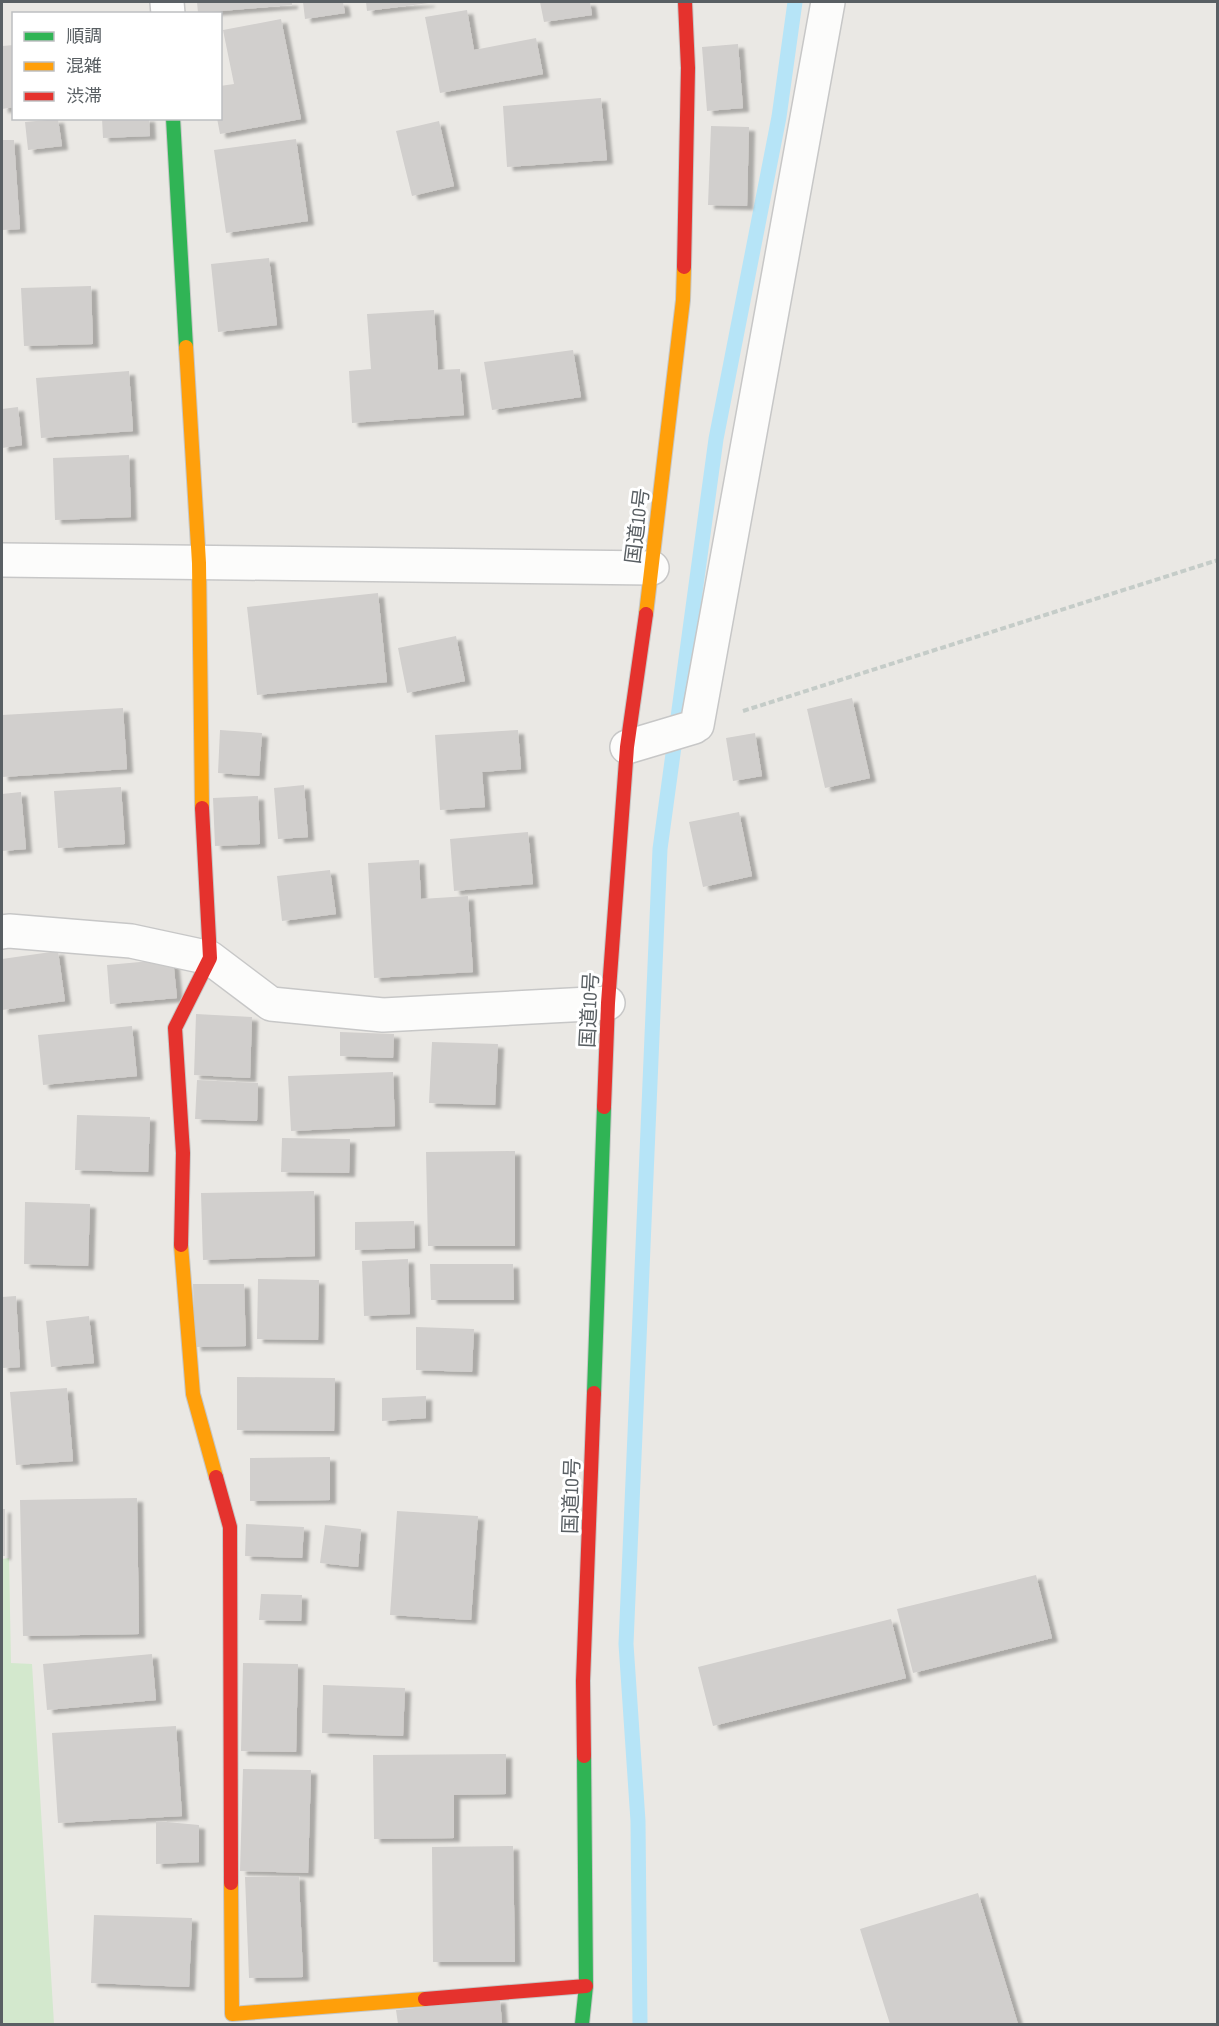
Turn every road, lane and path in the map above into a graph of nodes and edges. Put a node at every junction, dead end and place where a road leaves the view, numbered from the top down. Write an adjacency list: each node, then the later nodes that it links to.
1 (686, 2): 7 (main road, 国道10号)
2 (828, 2): 8 (street)
3 (173, 120): 6 (main road)
4 (2, 560): 6 (street)
5 (1218, 560): 8 (path)
6 (199, 563): 7 (street); 11 (main road)
7 (652, 568): 9 (main road, 国道10号)
8 (695, 726): 9 (street)
9 (634, 745): 12 (main road, 国道10号)
10 (2, 932): 11 (street)
11 (210, 958): 12 (street); 14 (main road)
12 (608, 1003): 13 (main road, 国道10号)
13 (586, 1986): 14 (main road); 15 (main road, 国道10号)
14 (229, 2019)
15 (582, 2025)

